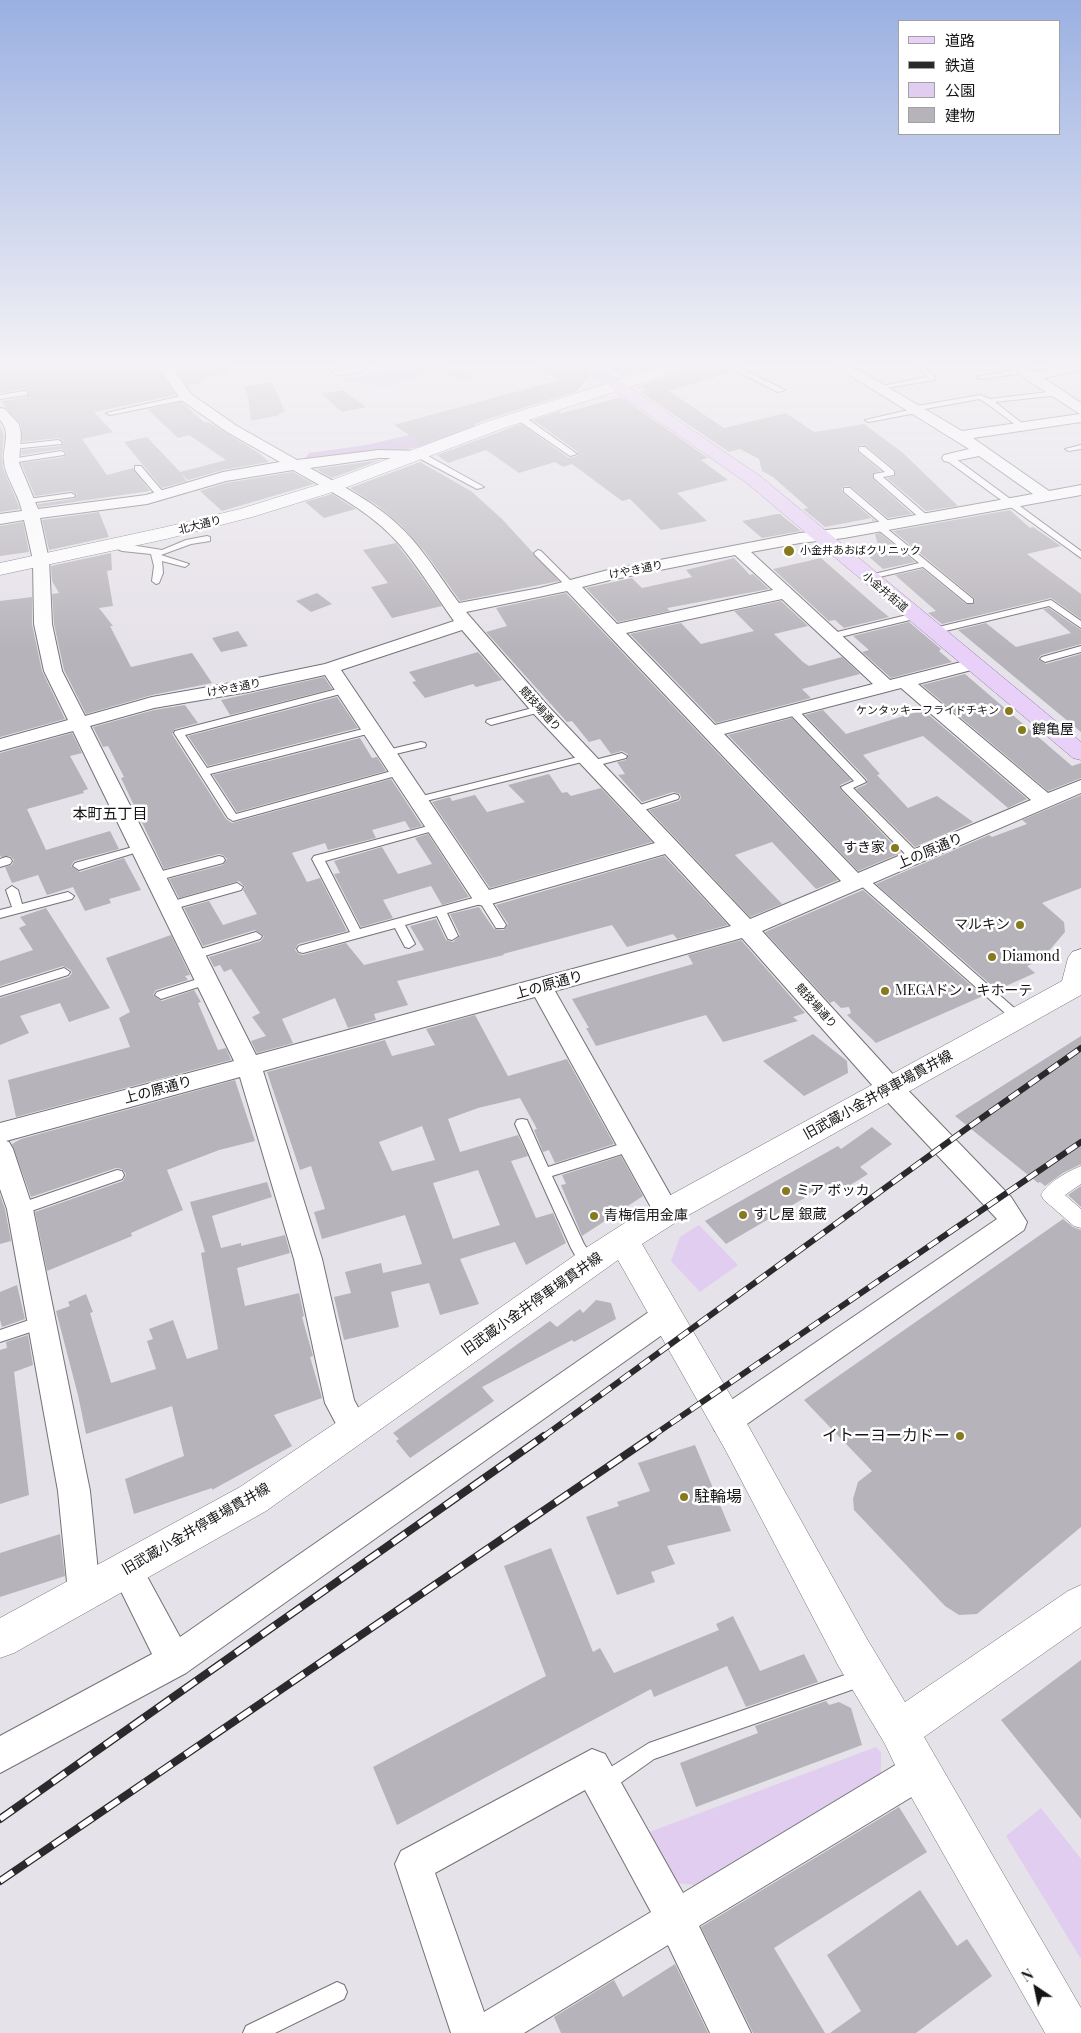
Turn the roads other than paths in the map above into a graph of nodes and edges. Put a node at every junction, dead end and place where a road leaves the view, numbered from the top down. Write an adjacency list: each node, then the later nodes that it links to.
1 (10, 461): 19 (street)
2 (301, 461): 9 (street)
3 (400, 461): 11 (street, 北大通り)
4 (431, 461): 12 (lane)
5 (726, 461): 23 (main road, 小金井街道)
6 (876, 461): 20 (lane)
7 (954, 461): 18 (lane)
8 (997, 461): 17 (street)
9 (290, 462): 11 (street, 競技場通り); 15 (street)
10 (138, 468): 15 (lane)
11 (333, 486): 25 (street, 北大通り); 39 (street, 競技場通り)
12 (480, 487)
13 (847, 490): 22 (lane)
14 (1081, 490): 17 (street, けやき通り)
15 (159, 492): 19 (street)
16 (71, 495): 19 (lane)
17 (1046, 496): 18 (street, けやき通り)
18 (1009, 503): 20 (street, けやき通り); 29 (lane)
19 (29, 510): 21 (street); 30 (street)
20 (925, 518): 22 (street, けやき通り)
21 (0, 519)
22 (884, 526): 23 (street, けやき通り); 32 (lane)
23 (818, 535): 26 (street, けやき通り); 34 (main road, 小金井街道)
24 (207, 539): 28 (lane)
25 (112, 544): 28 (lane); 30 (street, 北大通り)
26 (739, 550): 36 (street, けやき通り); 37 (street)
27 (538, 552): 36 (lane)
28 (156, 554): 31 (lane); 35 (lane)
29 (1081, 555)
30 (41, 560): 33 (street, 北大通り); 54 (street)
31 (185, 564)
32 (925, 564): 34 (lane); 38 (lane)
33 (0, 568)
34 (869, 578): 40 (main road, 小金井街道)
35 (156, 581)
36 (570, 585): 39 (street, けやき通り); 42 (street)
37 (785, 593): 42 (street); 44 (street)
38 (970, 601)
39 (460, 616): 48 (street, けやき通り); 51 (street, 競技場通り)
40 (915, 616): 43 (main road, 小金井街道); 44 (lane)
41 (1081, 625): 43 (lane)
42 (615, 630): 56 (street)
43 (933, 631): 47 (main road, 小金井街道)
44 (832, 636): 49 (street)
45 (1081, 649): 46 (lane)
46 (1045, 659)
47 (973, 664): 49 (street); 59 (main road, 小金井街道)
48 (330, 668): 50 (street); 54 (street, けやき通り)
49 (895, 684): 52 (street); 68 (street)
50 (344, 690): 55 (street); 63 (lane)
51 (540, 709): 53 (lane); 62 (street, 競技場通り)
52 (792, 710): 56 (street); 73 (lane)
53 (491, 722)
54 (78, 724): 57 (street, けやき通り); 72 (street)
55 (372, 730): 60 (street); 63 (lane)
56 (709, 732): 77 (street)
57 (0, 745)
58 (421, 745): 60 (lane)
59 (1081, 753)
60 (387, 754): 64 (street)
61 (622, 756): 62 (lane)
62 (588, 761): 67 (lane); 69 (street, 競技場通り)
63 (204, 772): 64 (lane)
64 (399, 772): 67 (street)
65 (1081, 786): 68 (street, 上の原通り)
66 (674, 797): 69 (lane)
67 (418, 800): 70 (street)
68 (1045, 801): 73 (street, 上の原通り)
69 (634, 810): 71 (street, 競技場通り)
70 (436, 827): 81 (street); 89 (lane)
71 (669, 846): 81 (street); 88 (street, 競技場通り)
72 (140, 848): 75 (lane); 76 (street)
73 (915, 857): 77 (street, 上の原通り)
74 (219, 860): 76 (lane)
75 (79, 866)
76 (155, 877): 82 (street)
77 (858, 882): 88 (street, 上の原通り); 102 (lane)
78 (237, 887): 82 (lane)
79 (12, 890): 83 (lane)
80 (68, 896): 83 (lane)
81 (484, 898): 84 (lane); 87 (lane)
82 (170, 906): 94 (street)
83 (18, 909): 85 (lane)
84 (440, 911): 86 (lane); 91 (lane)
85 (0, 914)
86 (398, 923): 89 (lane); 92 (lane)
87 (500, 925)
88 (747, 929): 99 (street, 上の原通り); 104 (street, 競技場通り)
89 (357, 934): 93 (lane)
90 (256, 936): 94 (lane)
91 (452, 936)
92 (409, 944)
93 (303, 949)
94 (195, 955): 97 (street)
95 (1081, 958): 98 (street)
96 (64, 972): 100 (lane)
97 (207, 980): 101 (lane); 103 (street)
98 (1078, 984): 102 (street, 旧武蔵小金井停車場貫井線)
99 (542, 987): 103 (street, 上の原通り); 107 (street)
100 (0, 992)
101 (161, 994)
102 (1017, 1017): 104 (street, 旧武蔵小金井停車場貫井線)
103 (249, 1066): 106 (street, 上の原通り); 121 (street)
104 (890, 1088): 113 (street, 旧武蔵小金井停車場貫井線); 120 (street, 競技場通り)
105 (522, 1124): 109 (lane)
106 (0, 1133)
107 (630, 1146): 109 (lane); 113 (street)
108 (0, 1149): 112 (street)
109 (545, 1173): 116 (lane)
110 (1081, 1174): 114 (street)
111 (117, 1175): 112 (lane)
112 (20, 1209): 118 (street)
113 (667, 1212): 115 (street, 旧武蔵小金井停車場貫井線)
114 (1081, 1220)
115 (623, 1240): 116 (street, 旧武蔵小金井停車場貫井線); 117 (street)
116 (589, 1262): 121 (street, 旧武蔵小金井停車場貫井線)
117 (666, 1316): 120 (street); 126 (street)
118 (41, 1322): 119 (lane); 123 (street)
119 (0, 1336)
120 (726, 1421): 127 (street)
121 (355, 1429): 122 (street, 旧武蔵小金井停車場貫井線)
122 (126, 1569): 123 (street, 旧武蔵小金井停車場貫井線); 126 (street)
123 (84, 1592): 125 (street, 旧武蔵小金井停車場貫井線)
124 (1081, 1604): 128 (street)
125 (0, 1639)
126 (174, 1661): 129 (street)
127 (867, 1676): 128 (street); 131 (lane)
128 (899, 1730): 130 (street)
129 (0, 1755)
130 (920, 1771): 132 (street); 138 (street)
131 (602, 1784): 132 (street); 135 (street)
132 (676, 1920): 136 (street); 137 (street)
133 (337, 1992): 134 (lane)
134 (253, 2033)
135 (471, 2033)
136 (488, 2033)
137 (731, 2033)
138 (1070, 2033)

